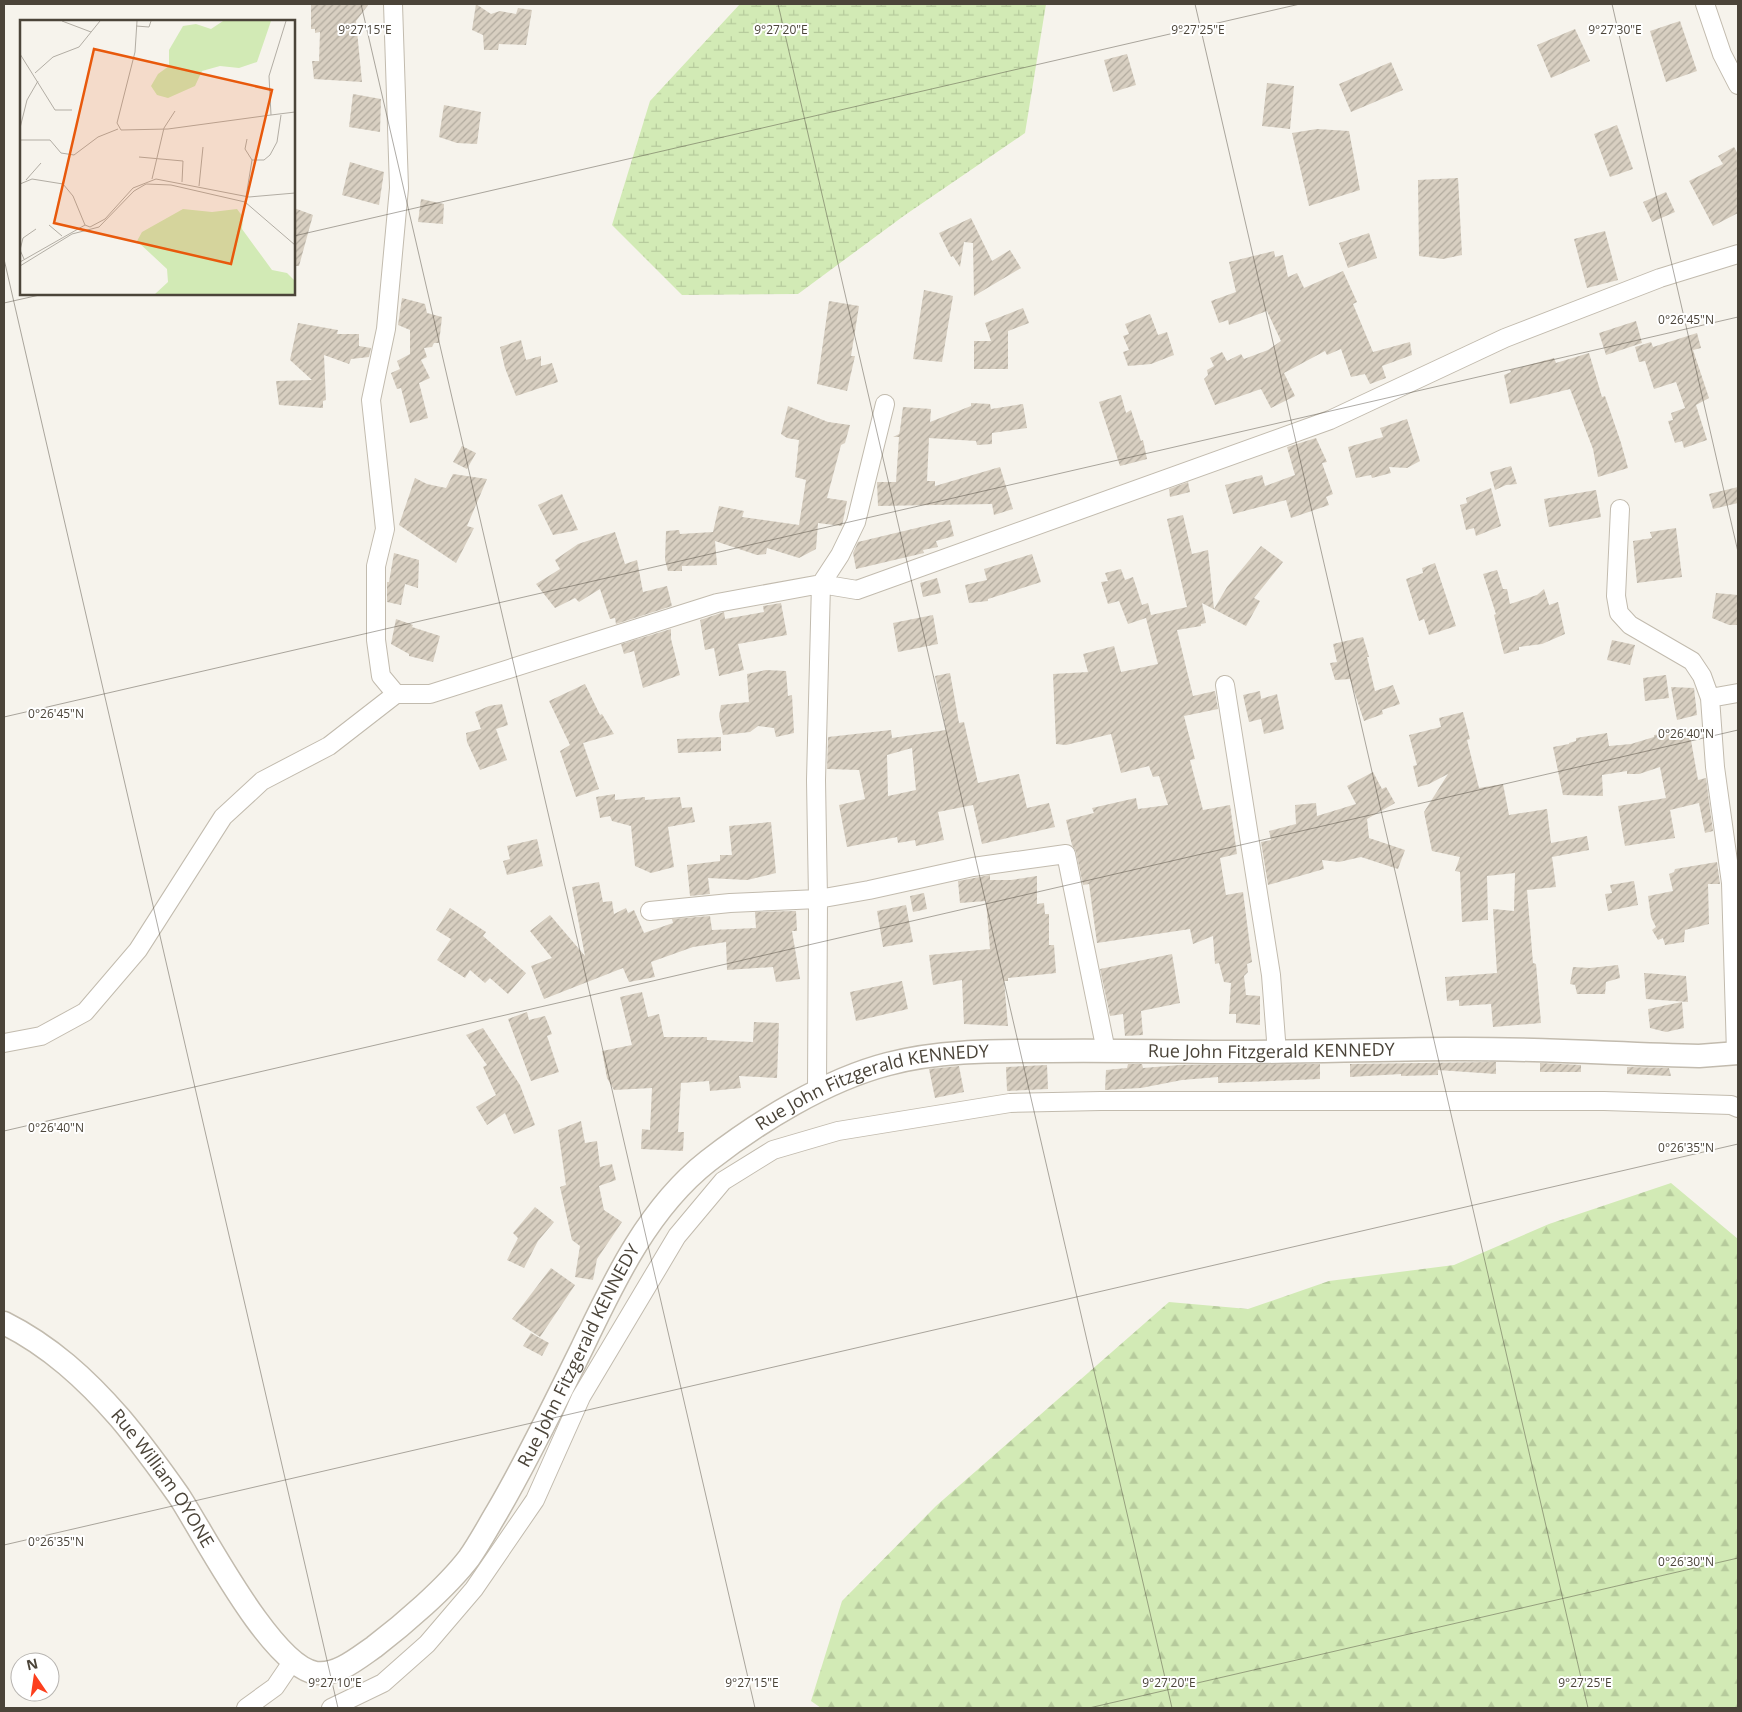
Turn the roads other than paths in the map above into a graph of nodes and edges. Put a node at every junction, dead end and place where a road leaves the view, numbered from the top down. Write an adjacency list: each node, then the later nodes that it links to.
1 (393, 4): 10 (street)
2 (1705, 4): 3 (street)
3 (1738, 85)
4 (1738, 254): 7 (street)
5 (885, 404): 7 (street)
6 (1620, 509): 11 (street)
7 (821, 584): 10 (street); 12 (street)
8 (1225, 684): 16 (street)
9 (1738, 693): 11 (street)
10 (396, 694): 14 (street)
11 (1710, 698): 17 (street)
12 (818, 899): 13 (street); 15 (street); 18 (street)
13 (650, 912)
14 (4, 1043)
15 (1106, 1051): 16 (street, Rue John Fitzgerald KENNEDY); 18 (street, Rue John Fitzgerald KENNEDY)
16 (1277, 1053): 17 (street, Rue John Fitzgerald KENNEDY)
17 (1737, 1053)
18 (817, 1091): 21 (street, Rue John Fitzgerald KENNEDY)
19 (1738, 1108): 23 (street)
20 (4, 1322): 21 (street, Rue William OYONE)
21 (292, 1662): 22 (street)
22 (246, 1708)
23 (331, 1708)

